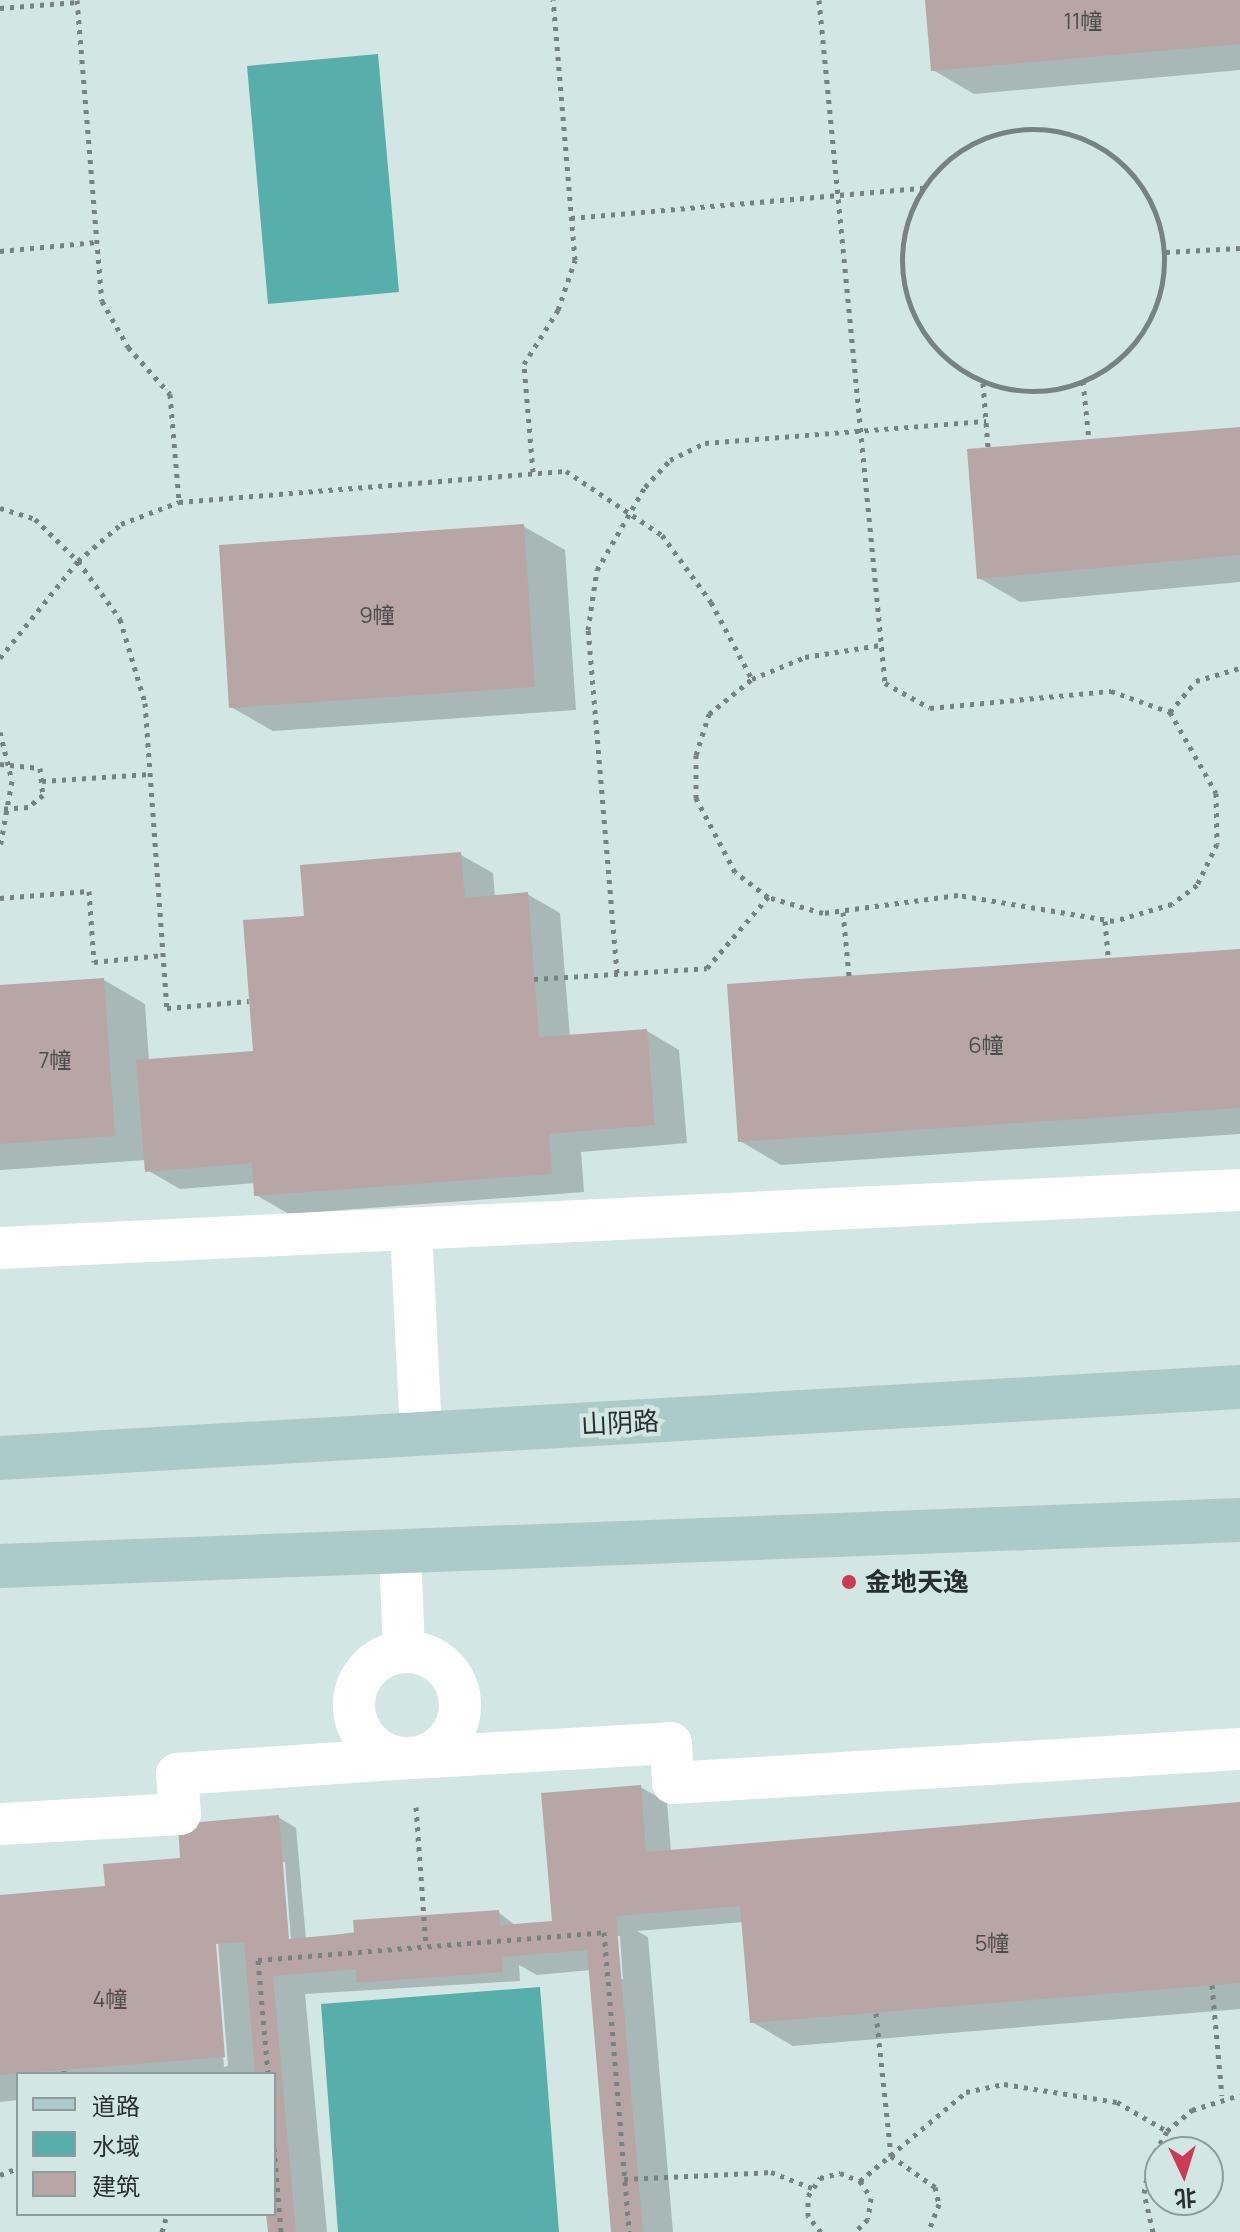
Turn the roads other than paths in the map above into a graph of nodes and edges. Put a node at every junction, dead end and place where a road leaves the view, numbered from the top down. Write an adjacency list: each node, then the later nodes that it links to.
1 (1240, 1190): 2 (street)
2 (411, 1229): 3 (street); 5 (street)
3 (0, 1248)
4 (1240, 1387): 5 (main road, 山阴路)
5 (421, 1435): 6 (main road, 山阴路)
6 (0, 1458)
7 (1240, 1520): 8 (main road)
8 (400, 1551): 9 (main road); 10 (street)
9 (0, 1566)
10 (404, 1651): 12 (street); 12 (street)
11 (1240, 1749): 12 (street)
12 (413, 1758): 13 (street)
13 (0, 1824)

